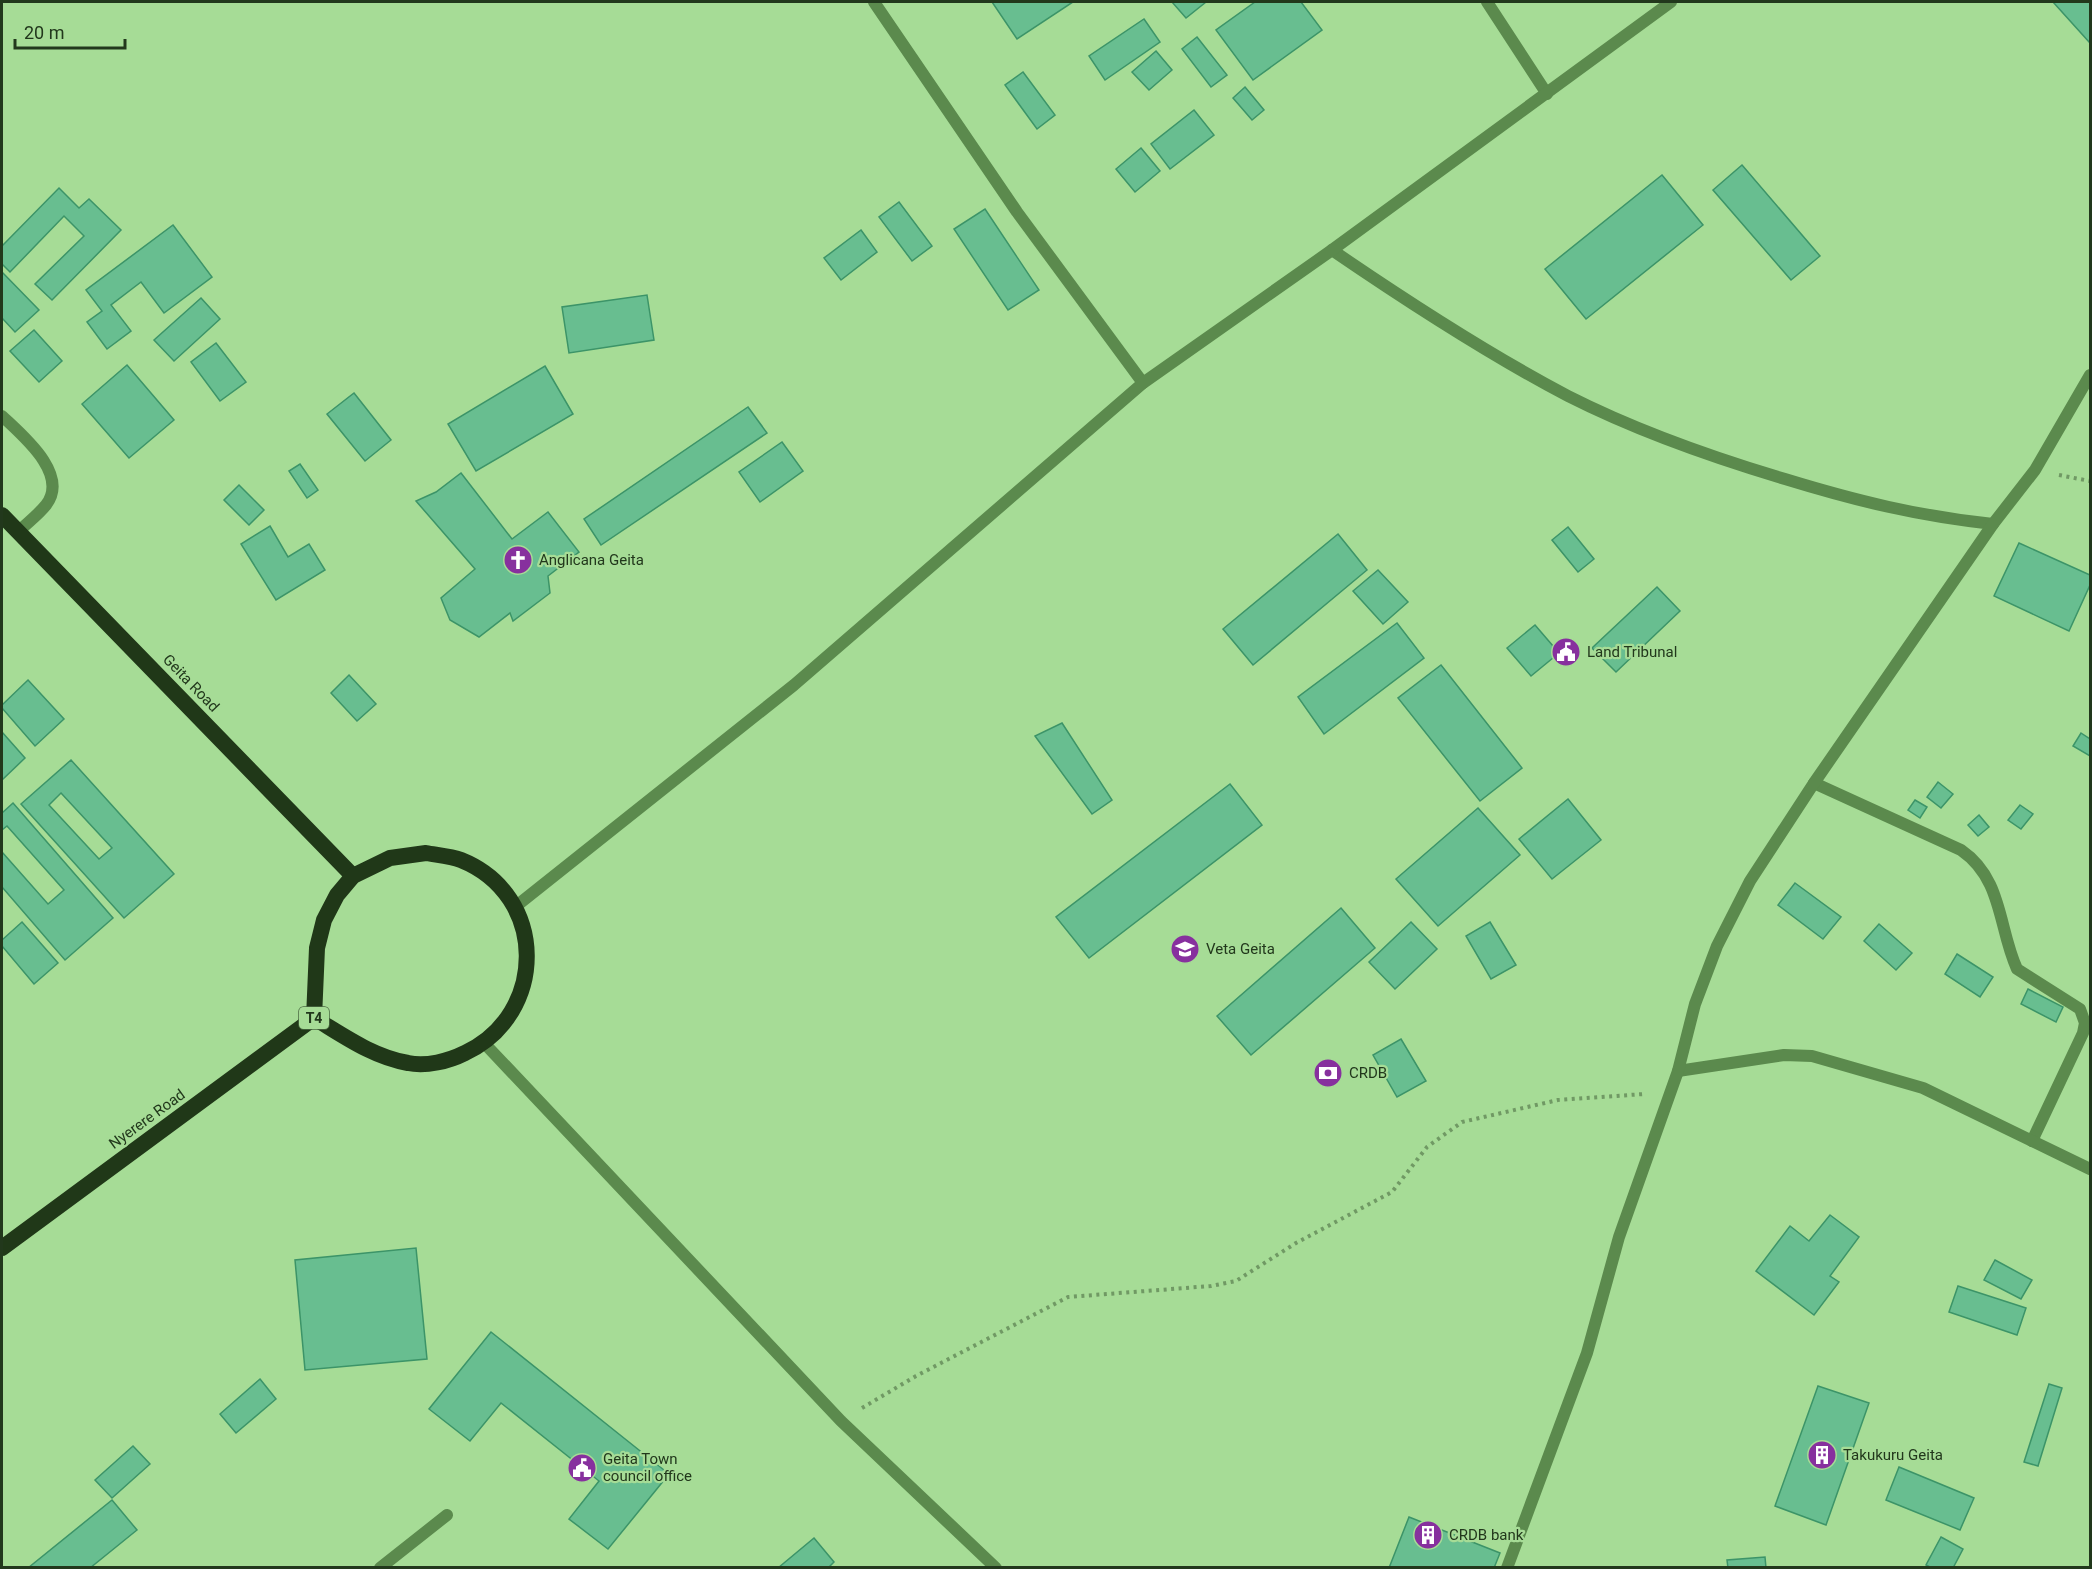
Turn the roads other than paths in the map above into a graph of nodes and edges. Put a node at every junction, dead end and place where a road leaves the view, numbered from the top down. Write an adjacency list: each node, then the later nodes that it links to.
1 (874, 2): 7 (street)
2 (1487, 2): 4 (street)
3 (1671, 2): 4 (street)
4 (1547, 94): 5 (street)
5 (1332, 250): 7 (street); 10 (street)
6 (2091, 375): 10 (street)
7 (1143, 383): 14 (street)
8 (2, 416): 11 (street)
9 (2, 515): 11 (highway, Geita Road)
10 (1993, 524): 12 (street)
11 (18, 532): 13 (highway, Geita Road)
12 (1814, 783): 17 (street); 18 (street)
13 (353, 876): 14 (highway, T4); 15 (highway, T4)
14 (515, 907): 16 (highway, T4)
15 (314, 1018): 16 (highway, T4); 20 (highway, Nyerere Road / T4)
16 (485, 1044): 23 (street)
17 (1678, 1071): 18 (street); 24 (street)
18 (2032, 1141): 19 (street)
19 (2091, 1169)
20 (2, 1248)
21 (447, 1515): 22 (street)
22 (380, 1568)
23 (996, 1568)
24 (1507, 1568)

